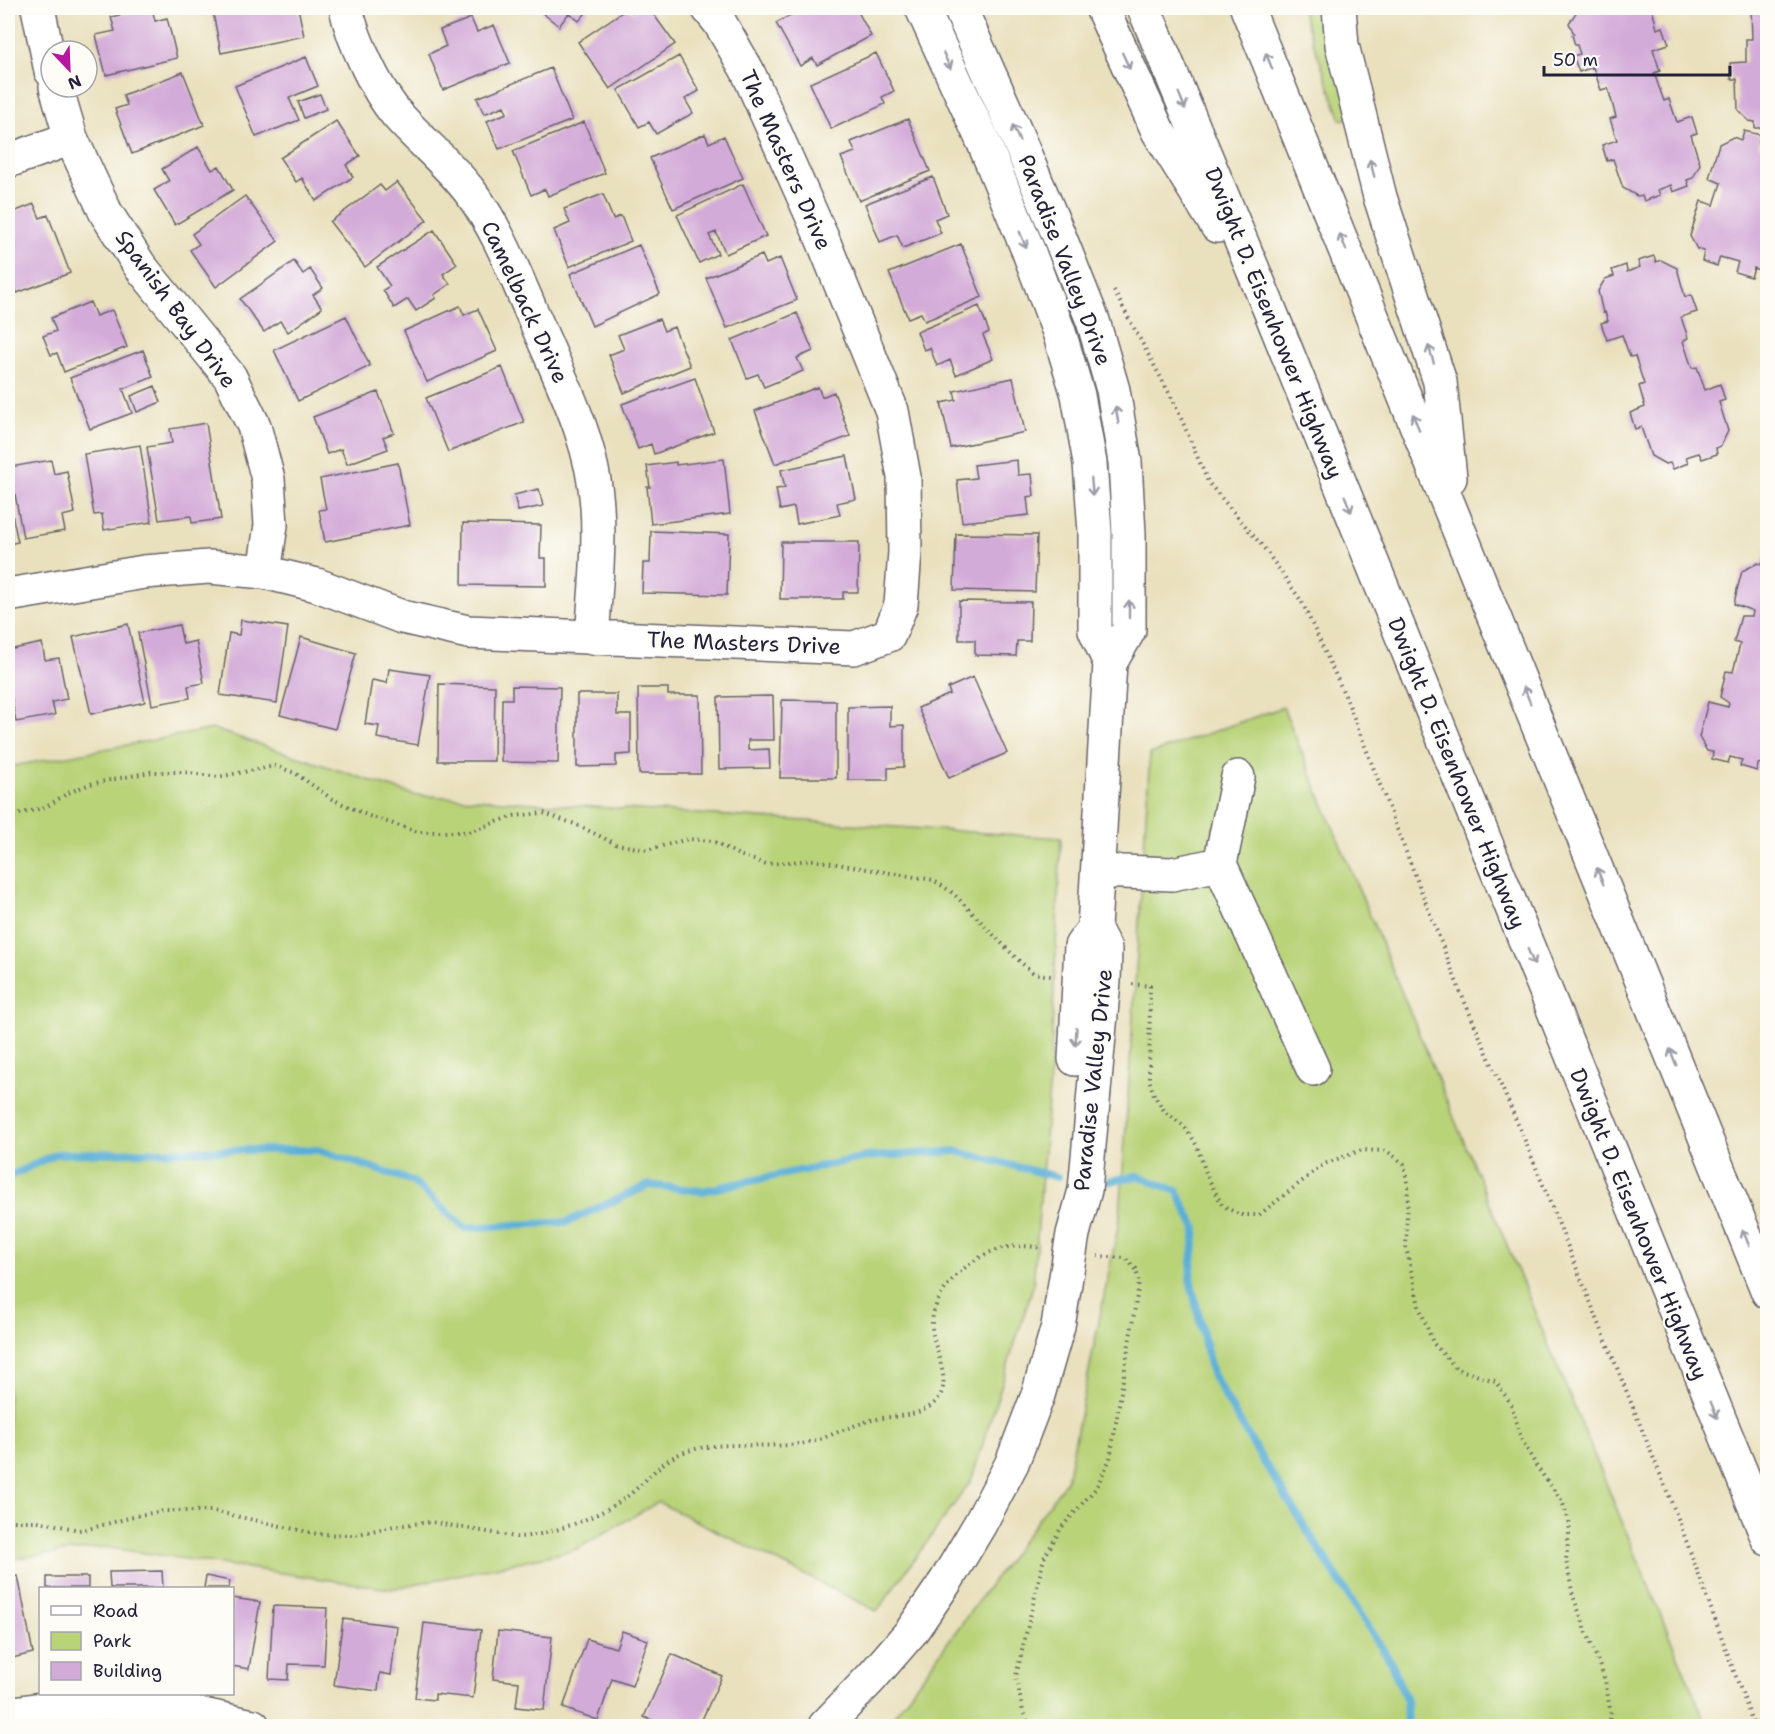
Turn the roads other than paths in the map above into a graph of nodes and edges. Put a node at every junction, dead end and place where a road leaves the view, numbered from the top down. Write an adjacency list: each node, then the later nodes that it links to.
1 (38, 8): 10 (main road)
2 (346, 8): 18 (main road, Camelback Drive)
3 (708, 8): 18 (main road, The Masters Drive)
4 (922, 8): 19 (main road, Paradise Valley Drive, one-way to 19)
5 (960, 8): 19 (main road, Paradise Valley Drive, one-way to 5)
6 (1102, 8): 14 (main road, one-way to 14)
7 (1144, 8): 14 (main road, Dwight D. Eisenhower Highway, one-way to 14)
8 (1247, 8): 15 (main road, one-way to 8)
9 (1339, 8): 15 (main road, one-way to 9)
10 (44, 39)
11 (60, 99): 12 (main road, Spanish Bay Drive)
12 (72, 138): 13 (main road); 16 (main road, Spanish Bay Drive)
13 (8, 161)
14 (1271, 313): 25 (main road, Dwight D. Eisenhower Highway, one-way to 25)
15 (1454, 516): 24 (main road, one-way to 15)
16 (264, 572): 17 (main road, The Masters Drive); 18 (main road, The Masters Drive)
17 (8, 595)
18 (592, 638)
19 (1110, 663): 22 (main road, Paradise Valley Drive)
20 (1238, 777): 21 (main road)
21 (1220, 864): 22 (main road); 23 (main road)
22 (1098, 871): 28 (main road, Paradise Valley Drive)
23 (1313, 1069)
24 (1767, 1292)
25 (1767, 1539)
26 (8, 1714): 27 (main road)
27 (253, 1726)
28 (825, 1726)

